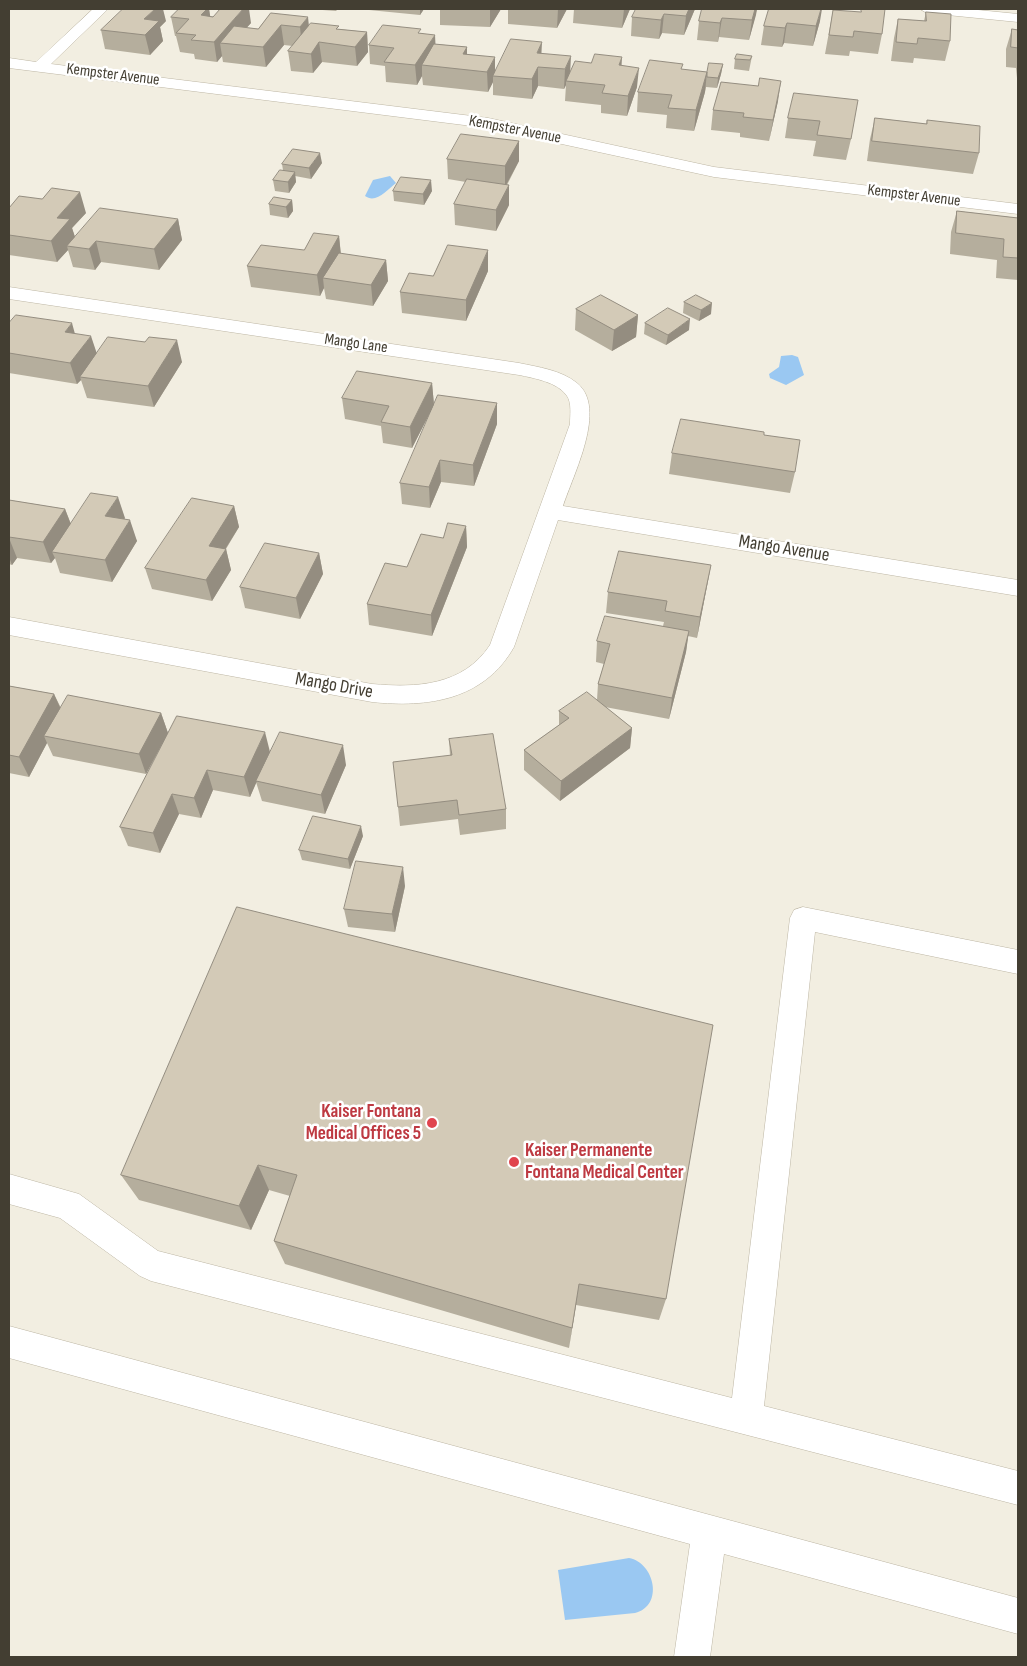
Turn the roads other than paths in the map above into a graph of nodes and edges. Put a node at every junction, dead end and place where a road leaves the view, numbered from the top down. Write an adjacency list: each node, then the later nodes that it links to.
1 (101, 9): 5 (street)
2 (927, 9): 3 (street)
3 (1018, 18)
4 (9, 63): 5 (street, Kempster Avenue)
5 (40, 66): 6 (street, Kempster Avenue)
6 (1018, 209)
7 (9, 293): 8 (street, Mango Lane)
8 (550, 511): 9 (street, Mango Avenue); 10 (street, Mango Drive)
9 (1018, 588)
10 (9, 626)
11 (1018, 962): 14 (lane)
12 (9, 1189): 14 (lane)
13 (9, 1342): 16 (lane)
14 (746, 1419): 15 (lane)
15 (1018, 1488)
16 (709, 1532): 17 (lane); 18 (lane)
17 (1018, 1616)
18 (692, 1657)

